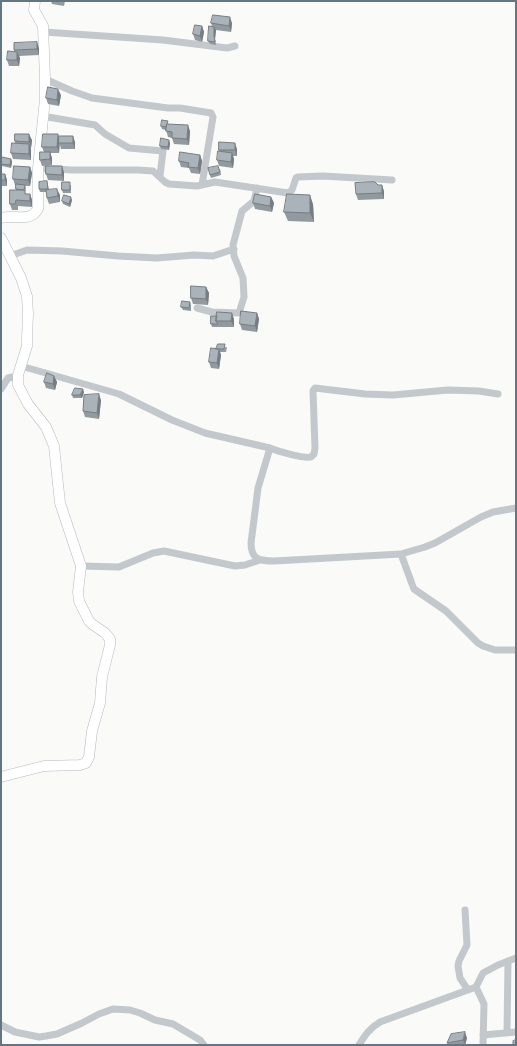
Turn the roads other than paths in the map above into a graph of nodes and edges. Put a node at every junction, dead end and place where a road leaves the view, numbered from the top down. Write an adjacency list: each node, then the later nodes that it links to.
1 (35, 1): 2 (street)
2 (44, 32): 3 (street); 4 (street)
3 (235, 46)
4 (45, 79): 5 (street); 9 (street)
5 (42, 116): 6 (street); 7 (street)
6 (38, 168): 7 (street); 11 (street)
7 (160, 176): 9 (street)
8 (392, 180): 10 (street)
9 (202, 185): 10 (street)
10 (257, 188): 13 (street)
11 (1, 218)
12 (1, 238): 14 (street)
13 (234, 249): 14 (street); 15 (street)
14 (10, 256): 16 (street)
15 (196, 308)
16 (21, 366): 17 (street); 20 (street)
17 (18, 380): 18 (street); 24 (street)
18 (1, 389)
19 (498, 394): 20 (street)
20 (270, 448): 23 (street)
21 (516, 508): 22 (street)
22 (401, 554): 23 (street); 25 (street)
23 (260, 560): 24 (street)
24 (81, 566): 26 (street)
25 (516, 650)
26 (1, 777)
27 (465, 910): 30 (street)
28 (516, 958): 29 (street)
29 (508, 961): 30 (street); 33 (street)
30 (472, 988): 34 (street); 36 (street)
31 (1, 1025): 35 (street)
32 (516, 1032): 33 (street)
33 (507, 1033): 34 (street)
34 (483, 1035): 37 (street)
35 (204, 1045)
36 (359, 1045)
37 (483, 1045)

